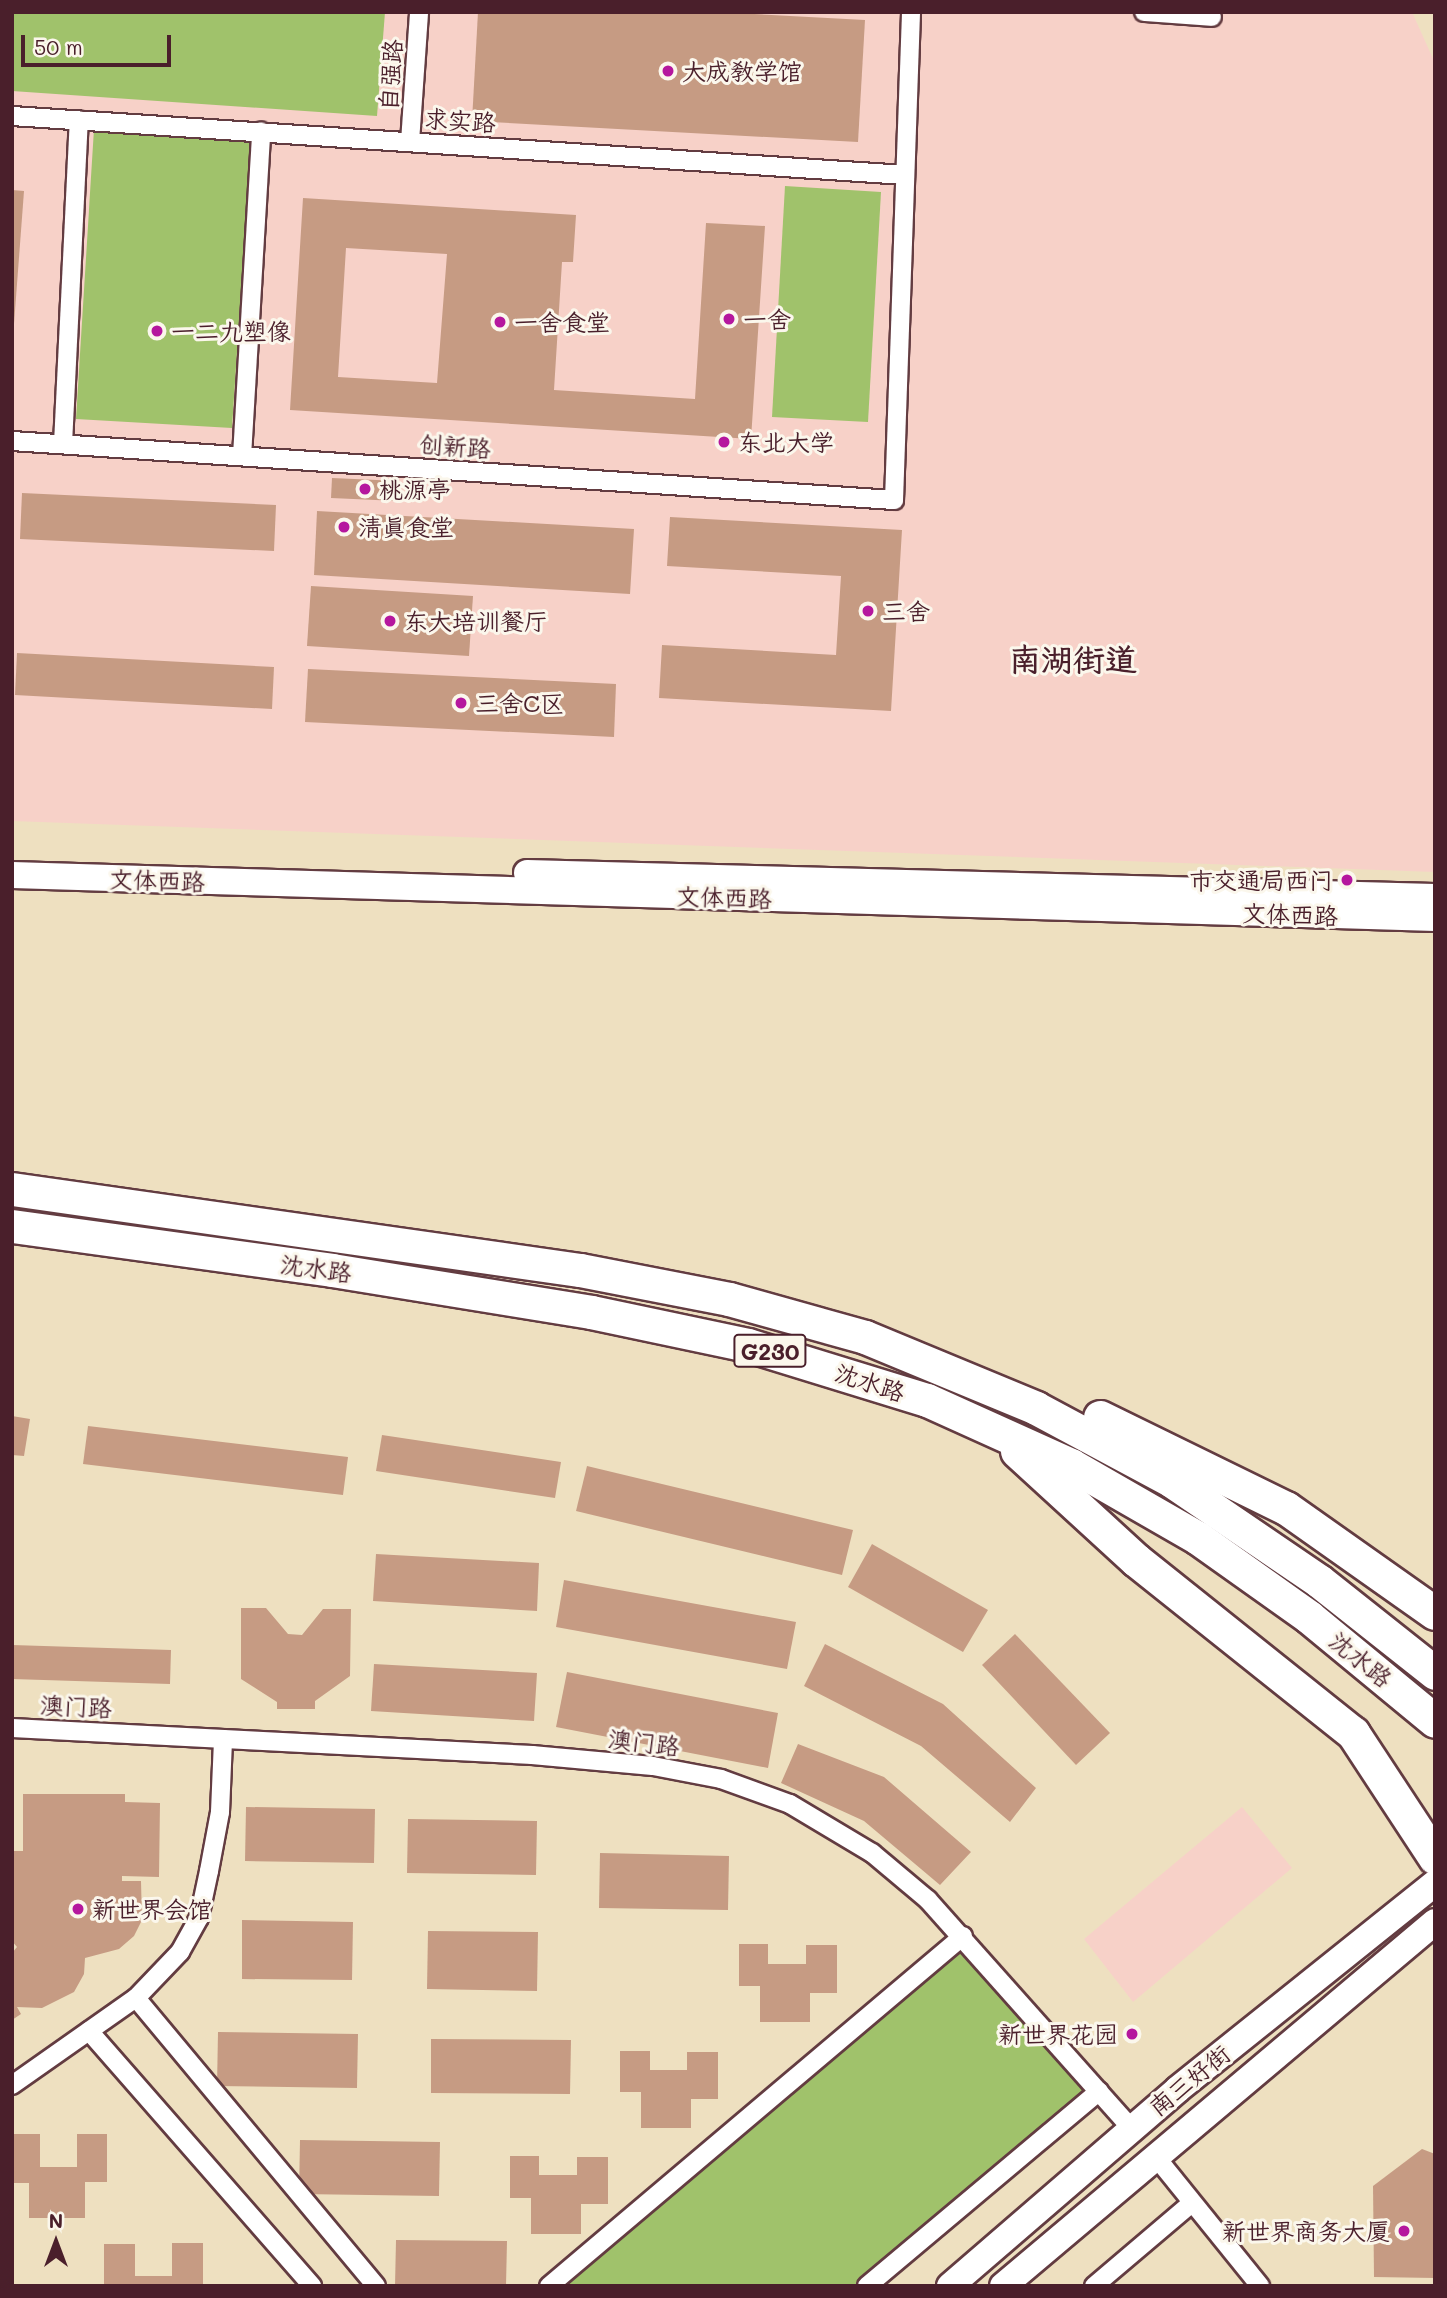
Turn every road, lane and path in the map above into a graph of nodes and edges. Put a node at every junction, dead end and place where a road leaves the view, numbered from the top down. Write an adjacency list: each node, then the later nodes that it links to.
1 (419, 12): 8 (street, 自强路)
2 (911, 12): 9 (street)
3 (1144, 12): 4 (street)
4 (1212, 17)
5 (12, 116): 6 (street, 求实路)
6 (79, 120): 7 (street, 求实路); 11 (street)
7 (261, 132): 8 (street, 求实路); 12 (street)
8 (410, 142): 9 (street, 求实路)
9 (904, 175): 12 (street, 创新路)
10 (12, 441): 11 (street, 创新路)
11 (63, 444): 12 (street, 创新路)
12 (242, 456)
13 (12, 859): 15 (street, 文体西路)
14 (12, 875): 16 (street, 文体西路)
15 (1435, 897)
16 (1435, 918)
17 (12, 1189): 19 (highway, 沈水路 / G230)
18 (12, 1226): 20 (highway, 沈水路 / G230)
19 (933, 1363): 21 (highway); 22 (highway, 沈水路 / G230)
20 (994, 1430): 23 (highway, 沈水路 / G230); 26 (highway)
21 (1435, 1613)
22 (1435, 1673)
23 (1435, 1721)
24 (12, 1728): 25 (street, 澳门路)
25 (223, 1739): 29 (street, 澳门路); 30 (street)
26 (1435, 1858)
27 (1435, 1883): 34 (street, 南三好街)
28 (1435, 1922): 35 (street)
29 (963, 1936): 33 (street, 澳门路); 39 (street)
30 (136, 1998): 31 (street); 38 (street)
31 (89, 2031): 32 (street); 37 (street)
32 (12, 2085)
33 (1099, 2091): 34 (street, 澳门路); 40 (street)
34 (1131, 2128): 41 (street, 南三好街)
35 (1156, 2157): 36 (street); 42 (street)
36 (1192, 2203): 43 (street); 44 (street)
37 (312, 2286)
38 (376, 2286)
39 (549, 2286)
40 (867, 2286)
41 (950, 2286)
42 (1003, 2286)
43 (1094, 2286)
44 (1259, 2286)

